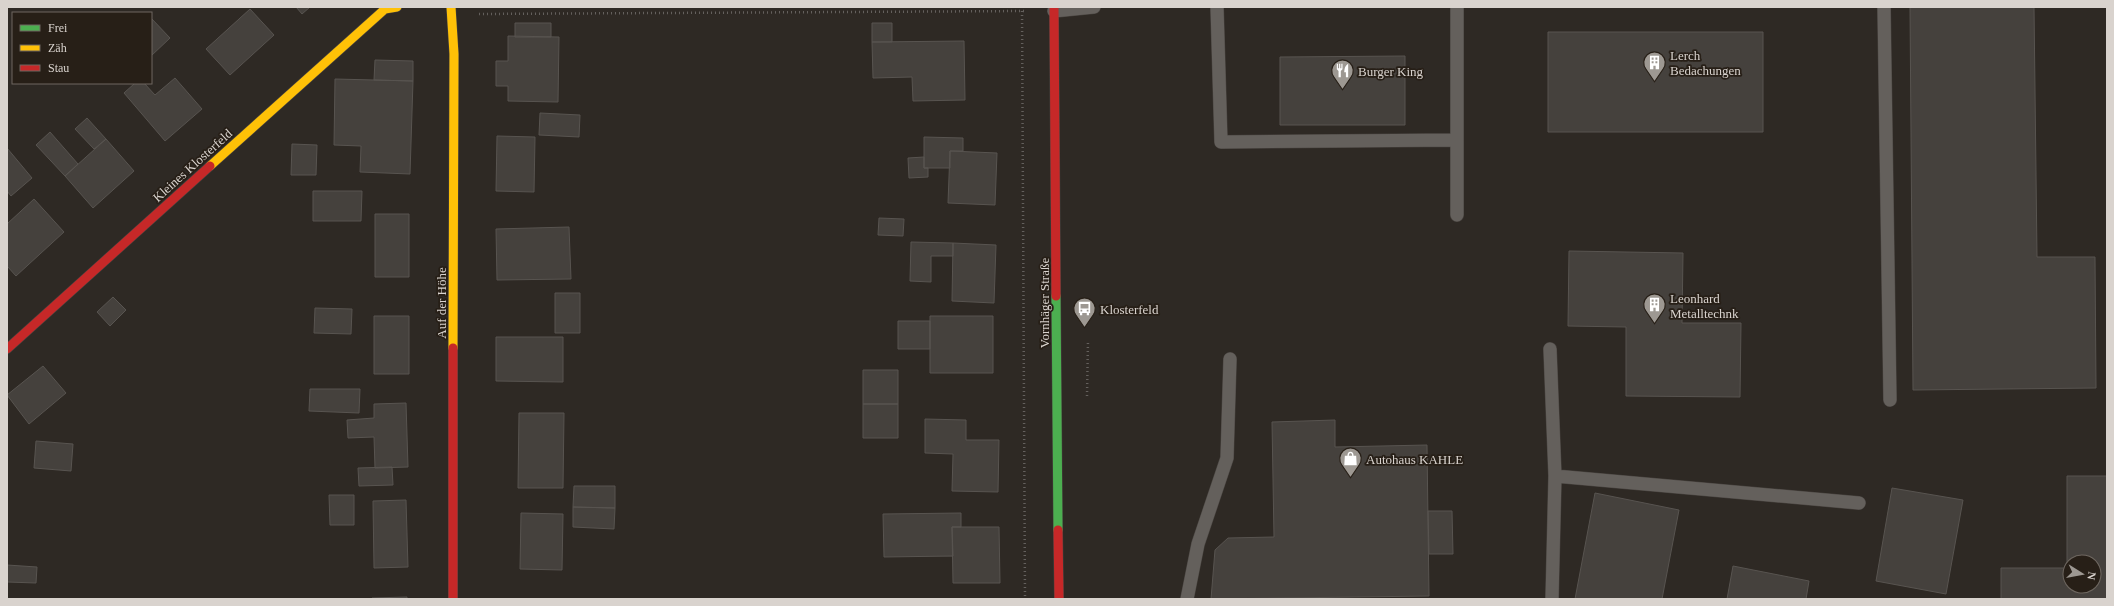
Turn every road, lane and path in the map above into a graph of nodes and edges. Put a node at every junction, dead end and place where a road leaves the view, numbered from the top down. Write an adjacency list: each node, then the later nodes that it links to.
1 (397, 7): 12 (street, Kleines Klosterfeld)
2 (1022, 7): 9 (path)
3 (1094, 7): 7 (lane)
4 (1217, 7): 10 (lane)
5 (1457, 7): 10 (lane)
6 (1884, 7): 15 (lane)
7 (1054, 9): 9 (path); 20 (street, Vornhäger Straße)
8 (451, 10): 9 (path); 18 (street, Auf der Höhe)
9 (1022, 11): 19 (path)
10 (1457, 140): 11 (lane)
11 (1457, 214)
12 (7, 349)
13 (1550, 349): 16 (lane)
14 (1230, 360): 21 (lane)
15 (1890, 400)
16 (1555, 476): 17 (lane); 22 (lane)
17 (1859, 503)
18 (453, 599)
19 (1025, 599)
20 (1059, 599)
21 (1187, 599)
22 (1552, 599)

